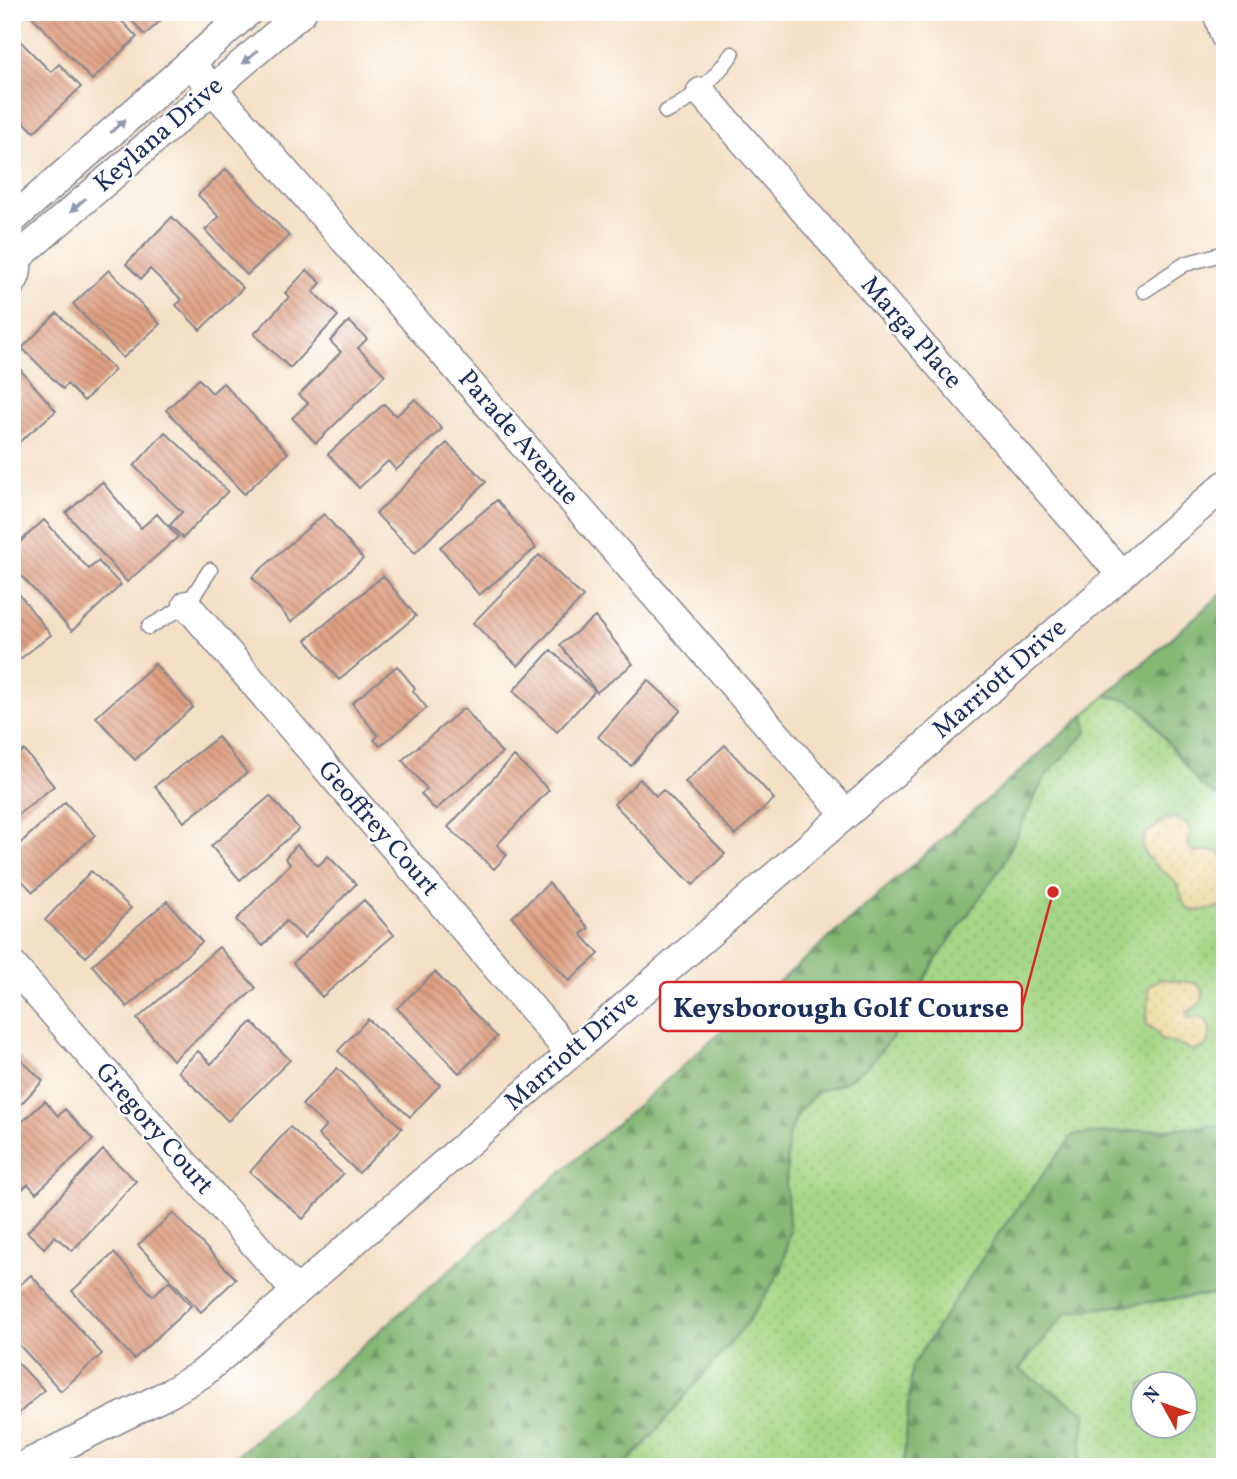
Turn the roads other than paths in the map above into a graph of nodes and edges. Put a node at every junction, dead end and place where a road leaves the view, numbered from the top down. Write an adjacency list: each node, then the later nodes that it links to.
1 (248, 12): 6 (street, Keylana Drive)
2 (302, 12): 7 (street, Keylana Drive, one-way to 7)
3 (1217, 12): 4 (street)
4 (1225, 36)
5 (732, 54): 8 (lane)
6 (190, 63): 7 (street, Parade Avenue); 10 (street, Keylana Drive, one-way to 6)
7 (212, 89): 12 (street, Keylana Drive, one-way to 12); 19 (street, Parade Avenue)
8 (701, 92): 9 (lane); 16 (street, Marga Place)
9 (666, 112)
10 (12, 220)
11 (1225, 253): 13 (lane)
12 (14, 263)
13 (1144, 291)
14 (1225, 485): 16 (street, Marriott Drive)
15 (210, 570): 17 (lane)
16 (1121, 575): 19 (street, Marriott Drive)
17 (187, 605): 18 (lane); 21 (street, Geoffrey Court)
18 (149, 627)
19 (845, 813): 21 (street, Marriott Drive)
20 (12, 965): 22 (street, Gregory Court)
21 (570, 1053): 22 (street, Marriott Drive)
22 (296, 1292): 23 (street, Marriott Drive)
23 (21, 1467)

